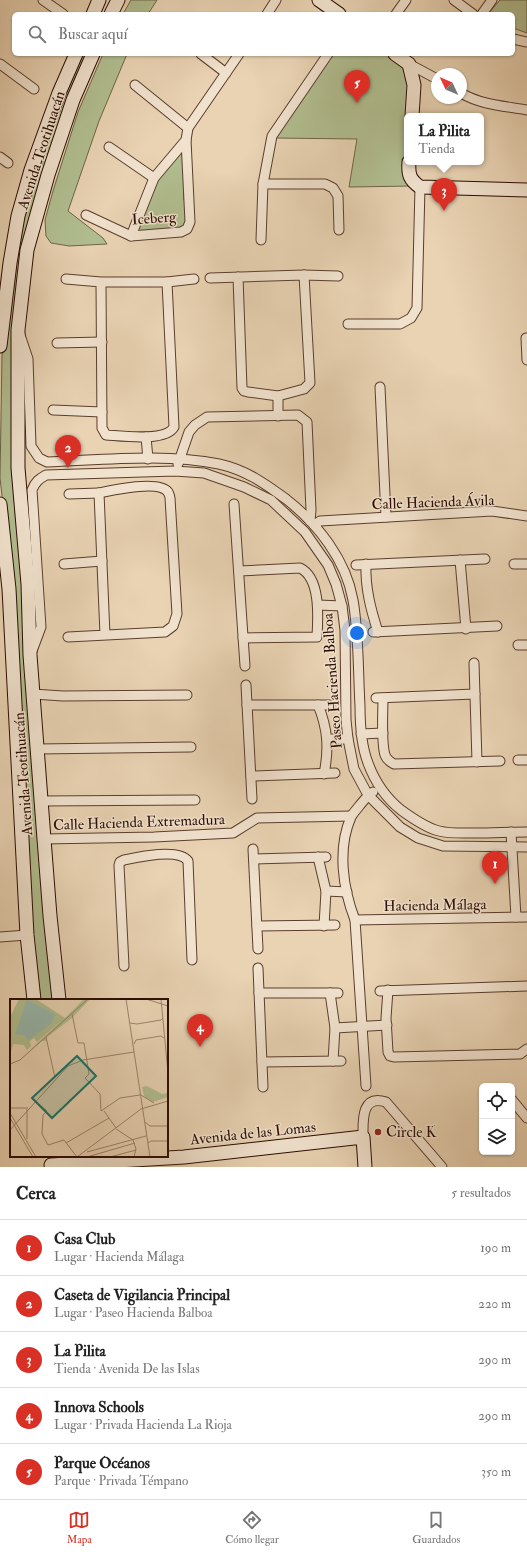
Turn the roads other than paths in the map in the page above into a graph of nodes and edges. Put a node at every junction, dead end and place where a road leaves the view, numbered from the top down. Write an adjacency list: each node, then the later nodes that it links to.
1 (43, 0): 9 (street)
2 (99, 0): 10 (main road)
3 (118, 0): 11 (main road)
4 (276, 0): 12 (street)
5 (319, 0): 13 (main road)
6 (406, 0): 14 (street)
7 (454, 0): 15 (street)
8 (492, 0): 16 (street)
9 (60, 12)
10 (94, 12)
11 (112, 12)
12 (268, 12)
13 (336, 12)
14 (397, 12)
15 (471, 12)
16 (483, 12)
17 (515, 39): 18 (street)
18 (527, 42)
19 (75, 56): 61 (main road, Avenida Teotihuacán)
20 (92, 56): 57 (main road, Avenida Teotihuacán)
21 (205, 56): 27 (street)
22 (238, 56): 27 (street)
23 (327, 56): 41 (street)
24 (398, 56): 26 (main road)
25 (0, 64): 30 (street)
26 (409, 64): 28 (street); 33 (main road)
27 (226, 73): 34 (street)
28 (431, 76)
29 (135, 85): 34 (street)
30 (34, 89)
31 (467, 96): 32 (street)
32 (527, 110)
33 (412, 113)
34 (188, 128): 35 (street, Iceberg)
35 (186, 140): 40 (street); 46 (street, Iceberg)
36 (109, 147): 40 (street)
37 (0, 157): 38 (street)
38 (8, 163)
39 (409, 165): 42 (main road)
40 (154, 178): 46 (street)
41 (263, 184): 45 (street); 47 (street)
42 (420, 188): 43 (main road); 56 (street)
43 (527, 190)
44 (86, 215): 46 (street, Iceberg)
45 (339, 230)
46 (131, 236)
47 (262, 240)
48 (304, 275): 49 (street); 50 (street); 64 (street)
49 (338, 276)
50 (238, 277): 51 (street); 64 (street)
51 (210, 278)
52 (66, 279): 54 (street)
53 (194, 279): 55 (street)
54 (100, 282): 55 (street); 59 (street)
55 (168, 282): 68 (street)
56 (348, 324)
57 (18, 330): 69 (street, Paseo Hacienda Balboa); 105 (main road, Avenida Teotihuacán)
58 (526, 338): 62 (street)
59 (102, 342): 60 (street); 66 (street)
60 (57, 343)
61 (0, 346)
62 (527, 360)
63 (380, 387): 79 (street)
64 (278, 396): 67 (street)
65 (53, 410): 66 (street)
66 (102, 412): 68 (street)
67 (278, 416): 70 (street); 81 (street)
68 (146, 437): 69 (street)
69 (148, 458): 70 (street, Paseo Hacienda Balboa)
70 (180, 458): 71 (street); 81 (street, Paseo Hacienda Balboa)
71 (175, 471): 72 (street, Paseo Hacienda Balboa); 83 (street, Paseo Hacienda Balboa)
72 (137, 473): 73 (street); 105 (street, Paseo Hacienda Balboa)
73 (136, 486): 74 (street); 100 (street)
74 (99, 493): 75 (street); 86 (street)
75 (69, 494)
76 (0, 504): 93 (main road, Avenida Teotihuacán)
77 (234, 504): 92 (street)
78 (527, 516): 79 (street, Calle Hacienda Ávila)
79 (386, 517): 80 (street, Calle Hacienda Ávila)
80 (340, 520): 81 (street, Calle Hacienda Ávila); 82 (street, Calle Hacienda Ávila)
81 (315, 522): 82 (street, Paseo Hacienda Balboa)
82 (324, 537): 83 (street, Calle Hacienda Ávila); 94 (street, Paseo Hacienda Balboa)
83 (316, 547): 97 (street, Paseo Hacienda Balboa)
84 (485, 559): 85 (street)
85 (460, 560): 88 (street); 99 (street)
86 (102, 561): 87 (street); 100 (street)
87 (64, 564)
88 (366, 564): 91 (street); 95 (street)
89 (514, 564): 90 (street)
90 (527, 564)
91 (356, 565)
92 (239, 571): 96 (street); 103 (street)
93 (5, 584): 149 (main road, Avenida Teotihuacán)
94 (353, 600): 95 (street); 116 (street, Paseo Hacienda Balboa)
95 (369, 600): 99 (street)
96 (318, 605): 97 (street); 104 (street)
97 (342, 606): 118 (street, Paseo Hacienda Balboa)
98 (497, 626): 99 (street)
99 (466, 629)
100 (105, 635): 101 (street)
101 (68, 637)
102 (327, 637): 104 (street)
103 (243, 638): 104 (street); 107 (street)
104 (317, 638)
105 (30, 654): 109 (main road, Avenida Teotihuacán)
106 (474, 663): 110 (street)
107 (245, 666)
108 (246, 685): 112 (street)
109 (33, 694): 111 (street); 120 (main road, Avenida Teotihuacán)
110 (475, 694): 115 (street); 122 (street)
111 (187, 695)
112 (247, 705): 113 (street); 125 (street)
113 (318, 705): 114 (street); 117 (street)
114 (330, 705)
115 (383, 733): 116 (street); 122 (street)
116 (361, 734): 126 (street, Paseo Hacienda Balboa)
117 (327, 739): 118 (street); 124 (street)
118 (348, 739): 127 (street, Paseo Hacienda Balboa)
119 (191, 747): 120 (street)
120 (37, 749): 130 (main road, Avenida Teotihuacán)
121 (500, 761): 122 (street)
122 (477, 762)
123 (335, 772): 124 (street)
124 (324, 774): 125 (street)
125 (251, 776): 128 (street)
126 (379, 788): 127 (street); 132 (street, Paseo Hacienda Balboa)
127 (368, 795): 131 (street); 136 (street, Paseo Hacienda Balboa)
128 (252, 799)
129 (195, 800): 130 (street)
130 (41, 801): 135 (main road, Avenida Teotihuacán)
131 (351, 816): 134 (street, Calle Hacienda Extremadura); 142 (street)
132 (511, 832): 133 (street, Paseo Hacienda Balboa); 136 (street)
133 (527, 832)
134 (154, 837): 135 (street, Calle Hacienda Extremadura); 139 (street)
135 (44, 839): 158 (main road, Avenida Teotihuacán)
136 (511, 847): 137 (street, Paseo Hacienda Balboa); 143 (street)
137 (527, 847)
138 (253, 849): 140 (street)
139 (155, 854): 152 (street); 153 (street)
140 (254, 859): 141 (street); 147 (street)
141 (326, 891): 142 (street); 148 (street)
142 (347, 892): 145 (street)
143 (516, 917): 144 (street, Hacienda Málaga); 145 (street, Hacienda Málaga)
144 (527, 917)
145 (355, 920): 160 (street)
146 (335, 925): 148 (street)
147 (257, 926): 148 (street); 151 (street)
148 (324, 926)
149 (27, 935): 150 (street); 157 (main road, Avenida Teotihuacán)
150 (0, 937)
151 (258, 949)
152 (192, 960)
153 (124, 966)
154 (258, 968): 156 (street)
155 (527, 986): 159 (street)
156 (258, 993): 161 (street); 163 (street)
157 (34, 999)
158 (59, 999)
159 (387, 1025): 160 (street); 162 (street)
160 (361, 1026): 161 (street); 164 (street)
161 (335, 1028): 163 (street)
162 (527, 1049)
163 (262, 1062): 165 (street)
164 (366, 1086)
165 (263, 1087)
166 (515, 1104): 167 (street)
167 (527, 1118)
168 (363, 1137): 170 (main road, Avenida de las Lomas); 172 (main road); 173 (street)
169 (77, 1162): 170 (main road, Avenida de las Lomas); 171 (main road, Avenida de las Lomas)
170 (184, 1162)
171 (51, 1163)
172 (365, 1167)
173 (442, 1167)

